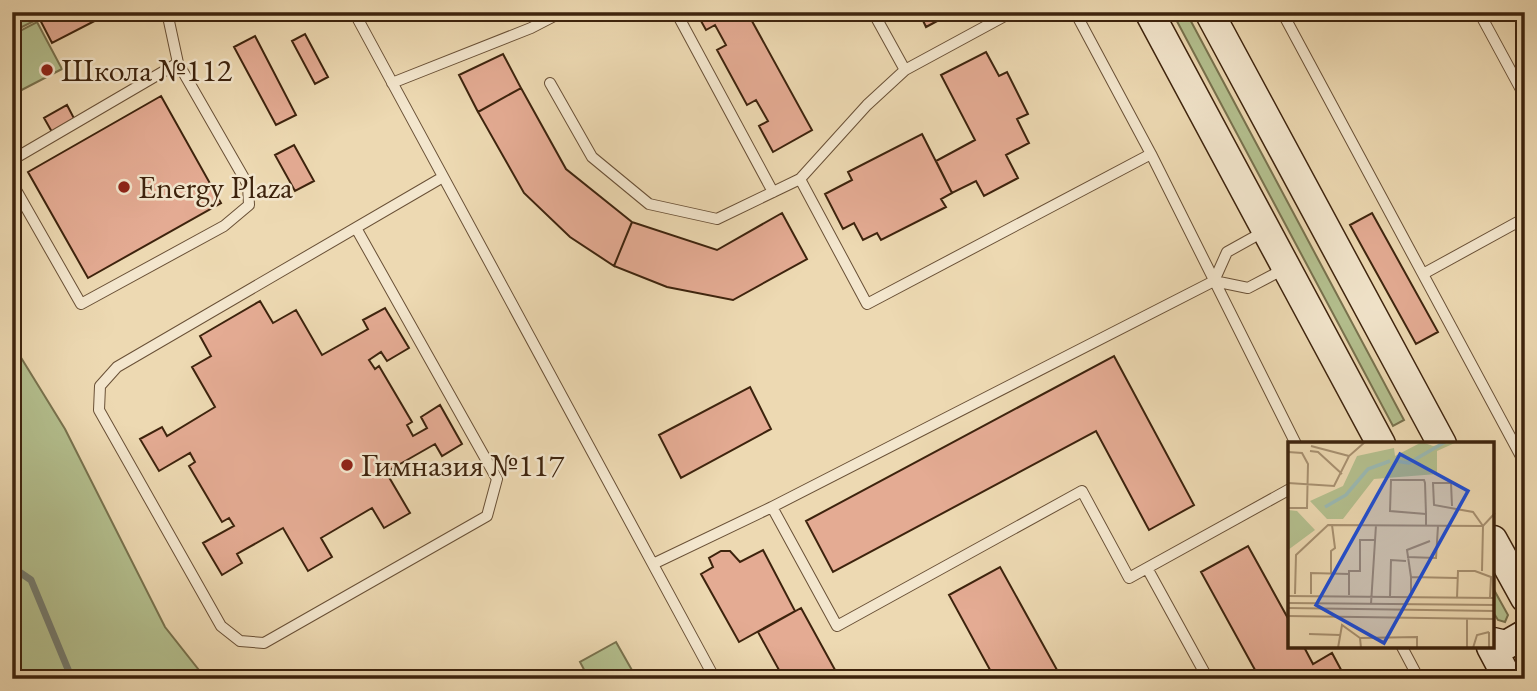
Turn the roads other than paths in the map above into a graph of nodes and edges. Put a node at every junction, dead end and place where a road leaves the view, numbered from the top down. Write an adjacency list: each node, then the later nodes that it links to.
1 (167, 12): 12 (lane)
2 (354, 12): 14 (lane)
3 (562, 12): 14 (lane)
4 (676, 12): 22 (lane)
5 (873, 12): 13 (lane)
6 (1012, 12): 13 (lane)
7 (1075, 12): 17 (lane)
8 (1149, 12): 25 (main road)
9 (1209, 12): 31 (main road)
10 (1282, 12): 27 (lane)
11 (1479, 12): 16 (lane)
12 (178, 63): 18 (lane); 21 (lane)
13 (905, 70): 20 (lane)
14 (392, 83): 19 (lane)
15 (550, 83): 22 (lane)
16 (1525, 97)
17 (1151, 154): 20 (lane); 28 (lane)
18 (12, 160)
19 (443, 177): 24 (lane); 36 (lane)
20 (800, 180): 22 (lane)
21 (12, 183)
22 (774, 192)
23 (1525, 218): 27 (lane)
24 (356, 228): 24 (lane)
25 (1266, 230): 26 (main road); 28 (lane)
26 (1286, 268): 28 (lane); 30 (main road)
27 (1423, 274): 32 (lane)
28 (1214, 281): 29 (lane); 34 (lane)
29 (1295, 442)
30 (1380, 442)
31 (1441, 442)
32 (1525, 464)
33 (1288, 490): 37 (lane)
34 (772, 507): 36 (lane); 37 (lane)
35 (1495, 544): 38 (main road)
36 (653, 564): 43 (lane)
37 (1147, 568): 44 (lane)
38 (1525, 598)
39 (1525, 634): 40 (main road)
40 (1495, 642)
41 (1403, 649): 45 (lane)
42 (1492, 649): 46 (main road)
43 (715, 679)
44 (1208, 679)
45 (1419, 679)
46 (1508, 679)

